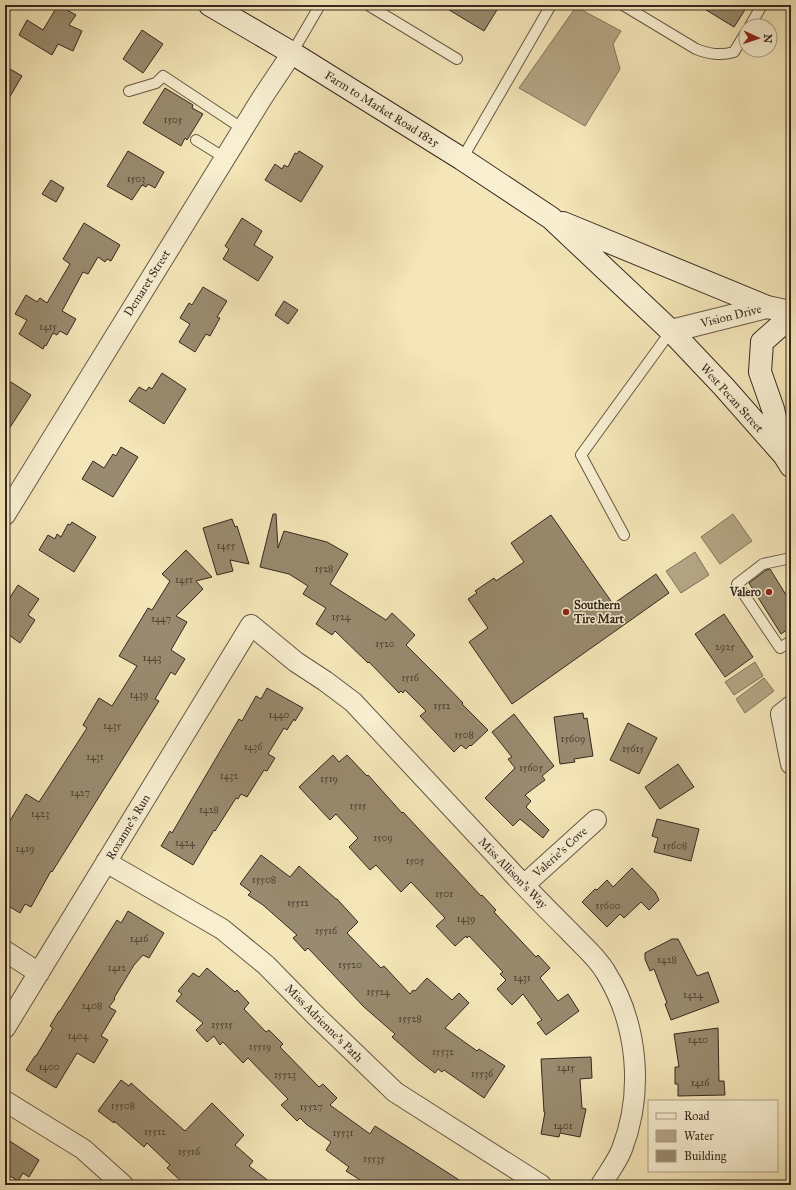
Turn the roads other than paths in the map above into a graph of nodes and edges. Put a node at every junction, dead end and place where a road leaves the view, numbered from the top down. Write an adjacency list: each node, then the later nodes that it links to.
1 (210, 5): 9 (main road, Farm to Market Road 1825)
2 (320, 5): 9 (lane)
3 (368, 5): 10 (lane)
4 (551, 5): 15 (lane)
5 (624, 5): 8 (lane)
6 (762, 5): 7 (lane)
7 (755, 18)
8 (738, 45)
9 (292, 53): 12 (street, Demaret Street); 15 (main road, Farm to Market Road 1825)
10 (458, 59)
11 (129, 91): 12 (lane)
12 (243, 129): 14 (street, Demaret Street)
13 (196, 140): 14 (lane)
14 (225, 158): 22 (street, Demaret Street)
15 (462, 159): 16 (main road, Farm to Market Road 1825)
16 (551, 218): 17 (main road); 20 (main road, West Pecan Street)
17 (767, 307): 18 (main road, Vision Drive); 20 (main road, Vision Drive)
18 (791, 312)
19 (791, 323): 21 (main road)
20 (671, 331): 21 (main road, West Pecan Street); 23 (lane)
21 (788, 461)
22 (5, 515)
23 (624, 535)
24 (791, 558): 26 (lane)
25 (250, 625): 30 (street, Roxanne's Run); 31 (street, Miss Allison's Way)
26 (791, 641)
27 (791, 706): 28 (street)
28 (791, 764)
29 (596, 820): 31 (street, Valerie's Cove)
30 (106, 862): 33 (street, Roxanne's Run); 37 (street, Miss Adrienne's Path)
31 (524, 885): 38 (street, Miss Allison's Way)
32 (5, 951): 33 (street)
33 (39, 973): 34 (street, Roxanne's Run)
34 (5, 1028)
35 (5, 1101): 36 (street)
36 (123, 1185)
37 (541, 1185)
38 (601, 1185)

